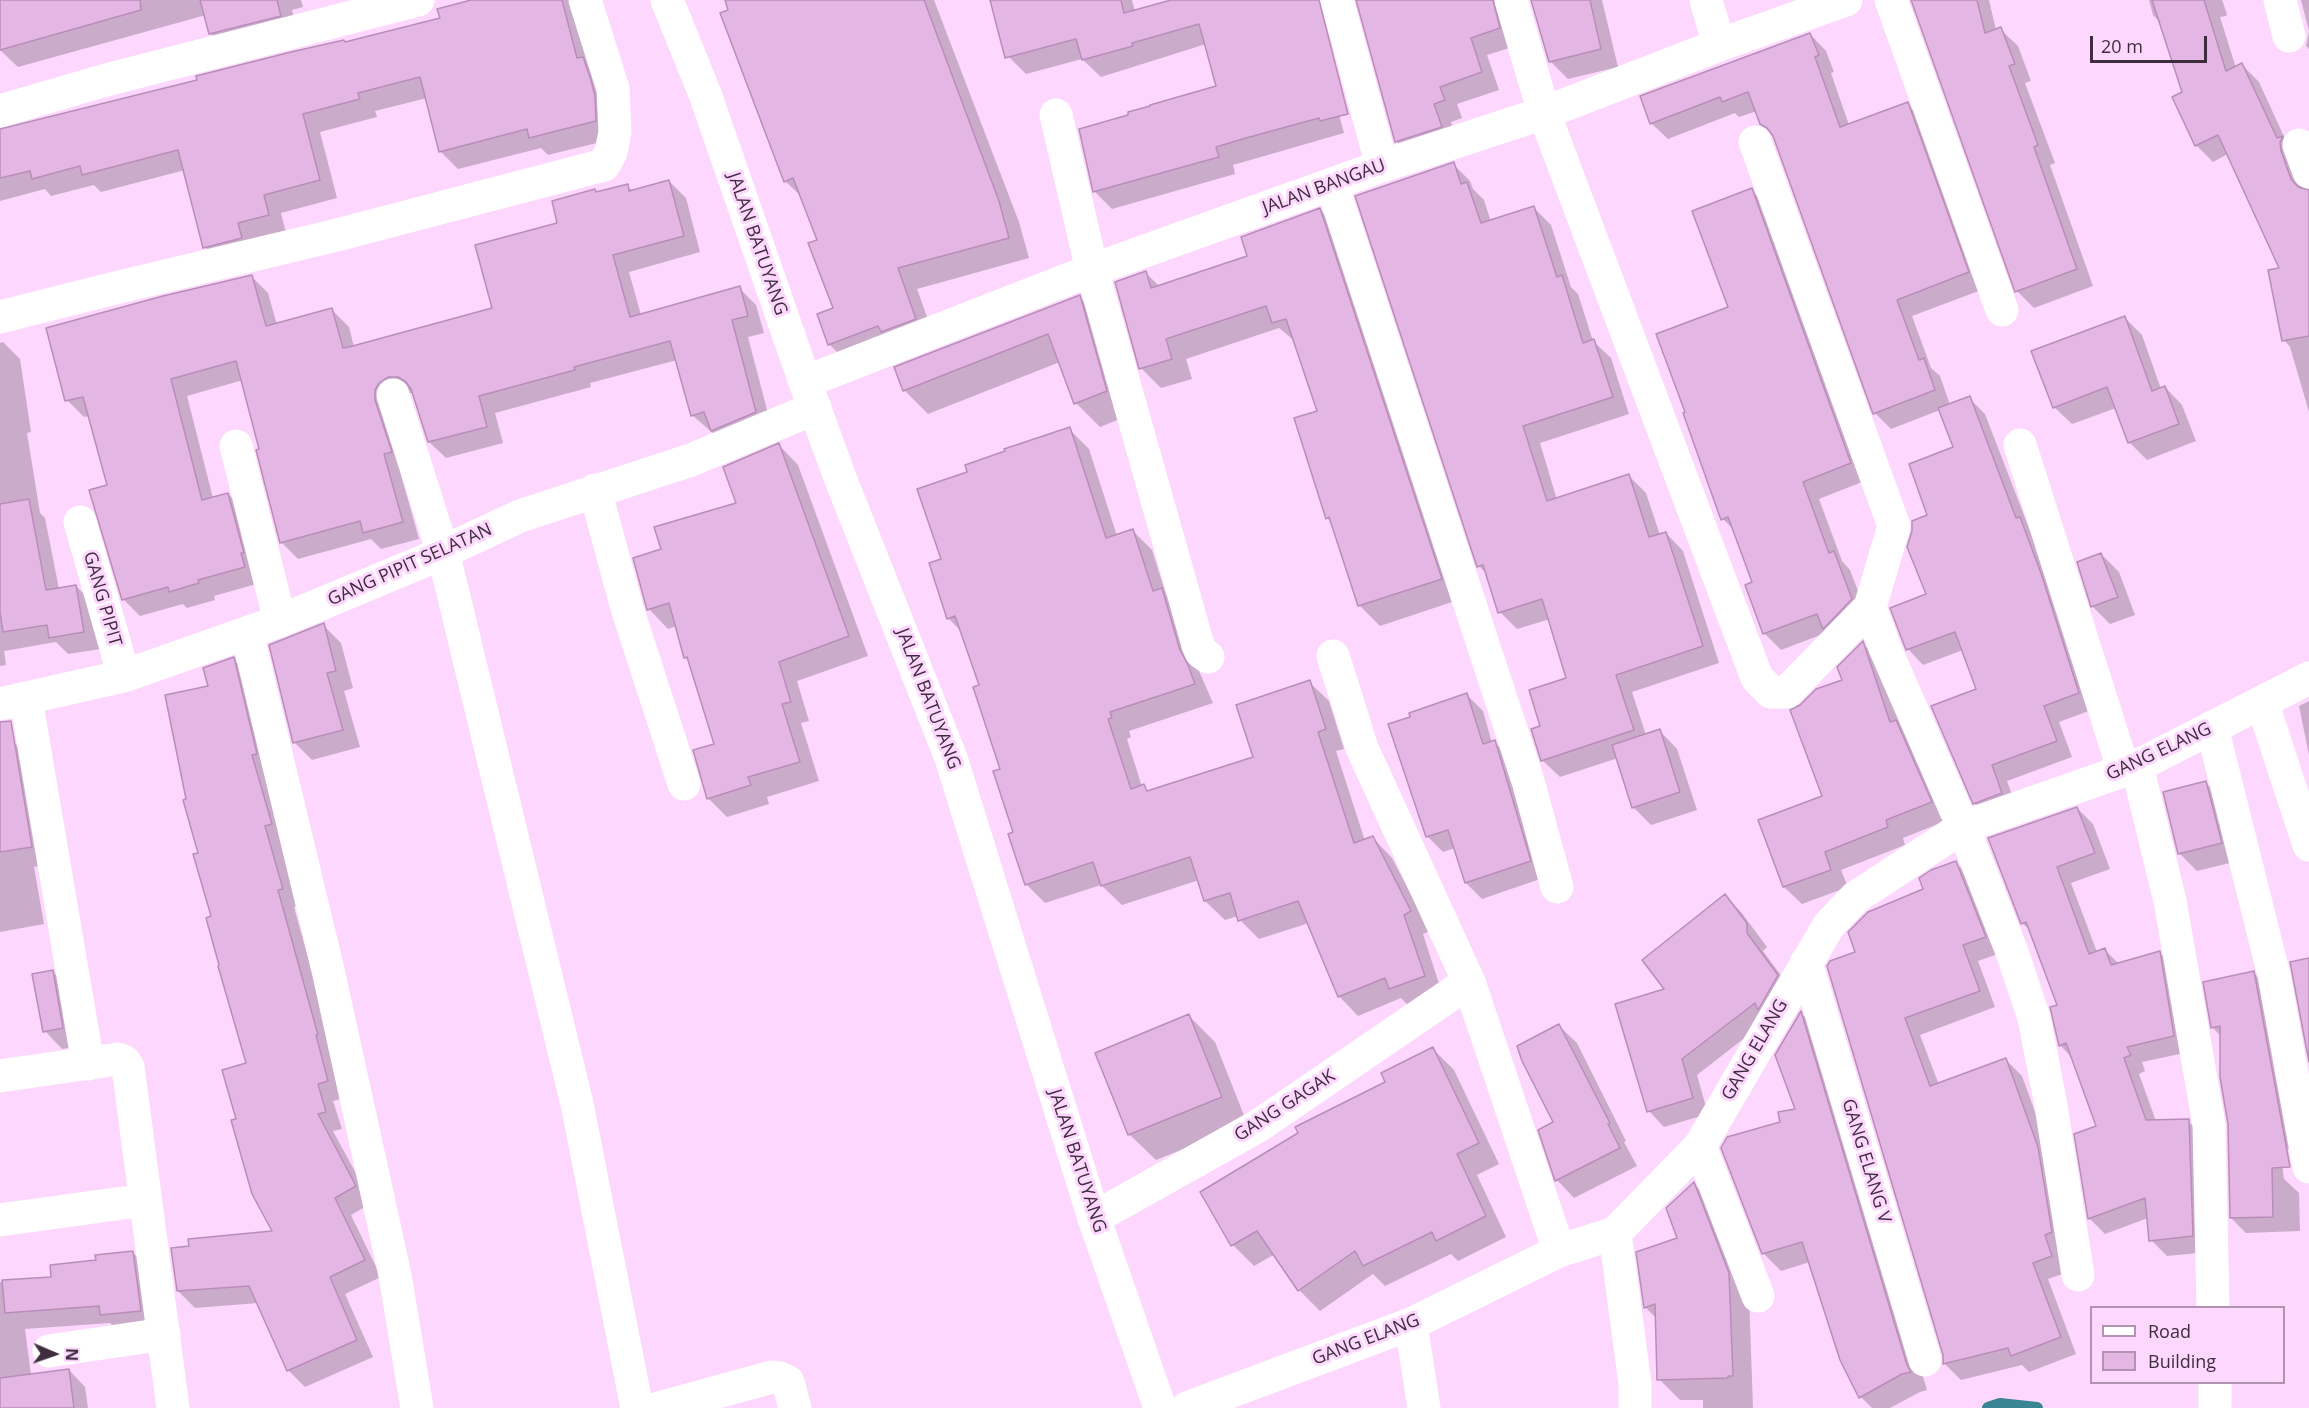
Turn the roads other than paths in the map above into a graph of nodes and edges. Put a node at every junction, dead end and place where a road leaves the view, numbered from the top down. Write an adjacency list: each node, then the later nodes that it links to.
1 (418, 0): 12 (street)
2 (585, 0): 20 (street)
3 (667, 0): 22 (street, JALAN BATUYANG)
4 (1337, 0): 16 (street)
5 (1511, 0): 13 (street)
6 (1706, 0): 11 (street)
7 (1846, 0): 11 (street, JALAN BANGAU)
8 (1891, 0): 19 (street)
9 (2280, 0): 10 (street)
10 (2289, 36)
11 (1719, 45): 13 (street, JALAN BANGAU)
12 (0, 111)
13 (1545, 113): 16 (street, JALAN BANGAU); 28 (street)
14 (1056, 115): 18 (street)
15 (1755, 142): 28 (street)
16 (1382, 166): 17 (street, JALAN BANGAU)
17 (1332, 184): 18 (street, JALAN BANGAU); 42 (street)
18 (1092, 270): 22 (street, JALAN BANGAU); 32 (street)
19 (2002, 310)
20 (0, 317)
21 (393, 395): 27 (street)
22 (810, 395): 25 (street, GANG PIPIT SELATAN); 50 (street, JALAN BATUYANG)
23 (2020, 444): 38 (street)
24 (236, 446): 29 (street)
25 (595, 490): 27 (street, GANG PIPIT SELATAN); 39 (street)
26 (80, 522): 33 (street, GANG PIPIT)
27 (442, 552): 29 (street, GANG PIPIT SELATAN); 64 (street)
28 (1870, 607): 40 (street)
29 (280, 621): 30 (street, GANG PIPIT SELATAN)
30 (247, 633): 33 (street, GANG PIPIT SELATAN); 63 (street)
31 (1333, 656): 44 (street)
32 (1208, 657)
33 (124, 676): 35 (street, GANG PIPIT SELATAN)
34 (2309, 678): 36 (street, GANG ELANG)
35 (13, 702): 45 (street)
36 (2262, 702): 37 (street, GANG ELANG); 41 (street)
37 (2212, 727): 38 (street, GANG ELANG); 48 (street)
38 (2130, 769): 40 (street, GANG ELANG); 56 (street)
39 (684, 784)
40 (1963, 827): 43 (street, GANG ELANG); 54 (street)
41 (2309, 845)
42 (1557, 887)
43 (1806, 963): 47 (street, GANG ELANG); 60 (street, GANG ELANG V)
44 (1469, 982): 50 (street, GANG GAGAK); 53 (street)
45 (88, 1064): 46 (street); 49 (street)
46 (0, 1076)
47 (1700, 1146): 52 (street, GANG ELANG); 55 (street)
48 (2309, 1167)
49 (144, 1200): 51 (street); 58 (street)
50 (1094, 1218): 67 (street, JALAN BATUYANG)
51 (0, 1220)
52 (1615, 1233): 53 (street, GANG ELANG); 69 (street)
53 (1559, 1251): 57 (street, GANG ELANG)
54 (2078, 1275)
55 (1758, 1296)
56 (2213, 1306)
57 (1411, 1324): 61 (street, GANG ELANG); 68 (street)
58 (164, 1334): 59 (street); 62 (street)
59 (49, 1351)
60 (1925, 1360)
61 (1190, 1407)
62 (173, 1408)
63 (417, 1408)
64 (637, 1408)
65 (659, 1408): 66 (street)
66 (795, 1408)
67 (1160, 1408)
68 (1424, 1408)
69 (1635, 1408)

